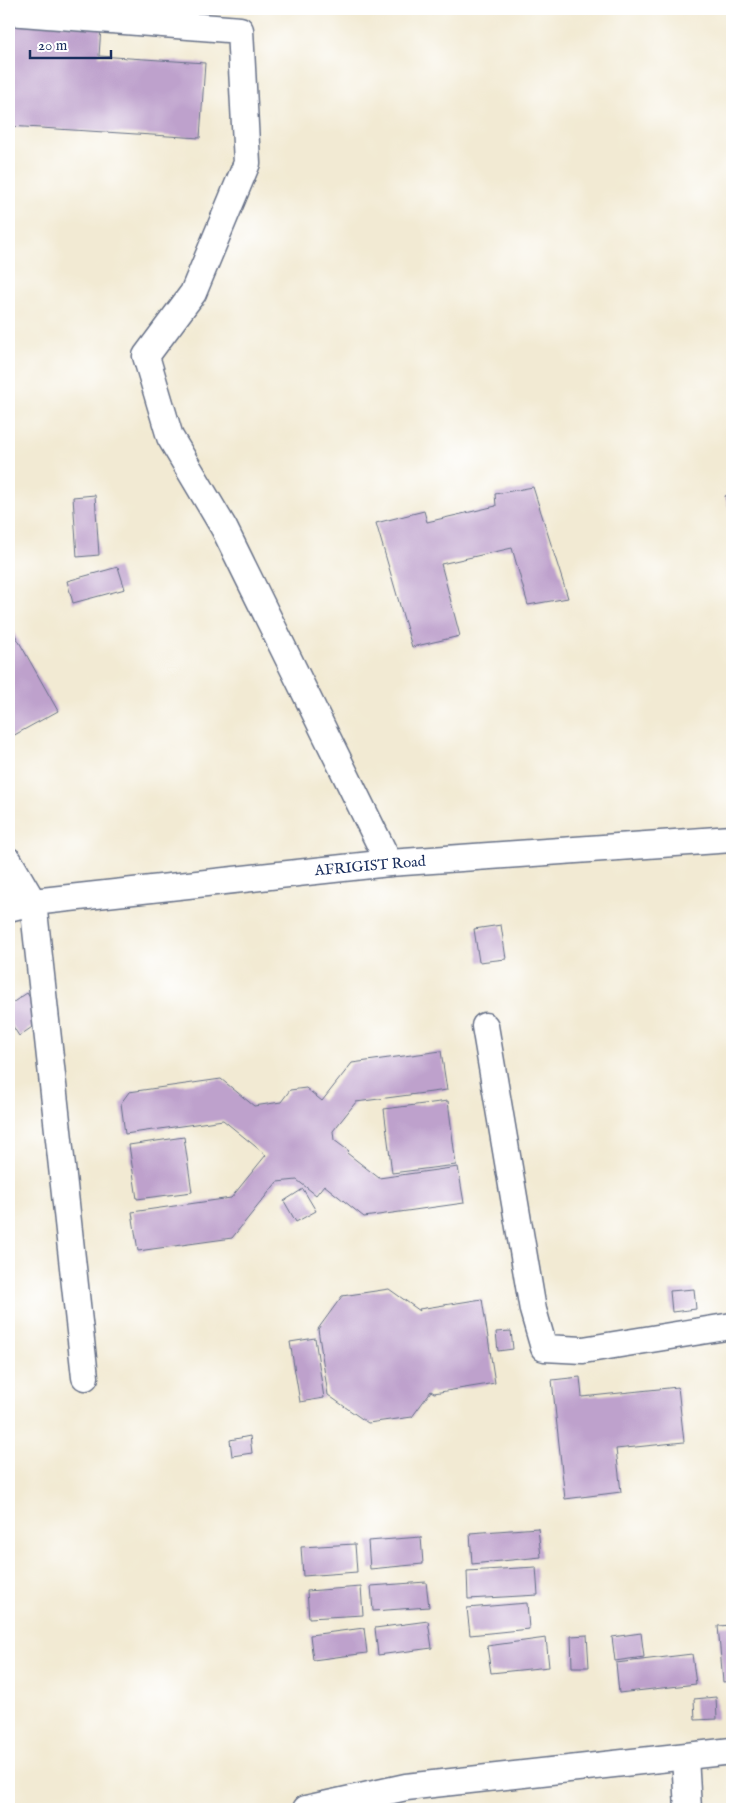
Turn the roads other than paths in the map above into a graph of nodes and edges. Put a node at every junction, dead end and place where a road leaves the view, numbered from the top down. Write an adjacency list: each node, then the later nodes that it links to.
1 (9, 12): 4 (street)
2 (732, 839): 4 (street, AFRIGIST Road)
3 (9, 861): 5 (street)
4 (388, 863): 5 (street, AFRIGIST Road)
5 (21, 905): 8 (street)
6 (485, 1026): 7 (street)
7 (732, 1326)
8 (85, 1377)
9 (732, 1751): 10 (street)
10 (685, 1757): 11 (street); 13 (street)
11 (408, 1798): 12 (street)
12 (306, 1809)
13 (688, 1809)

